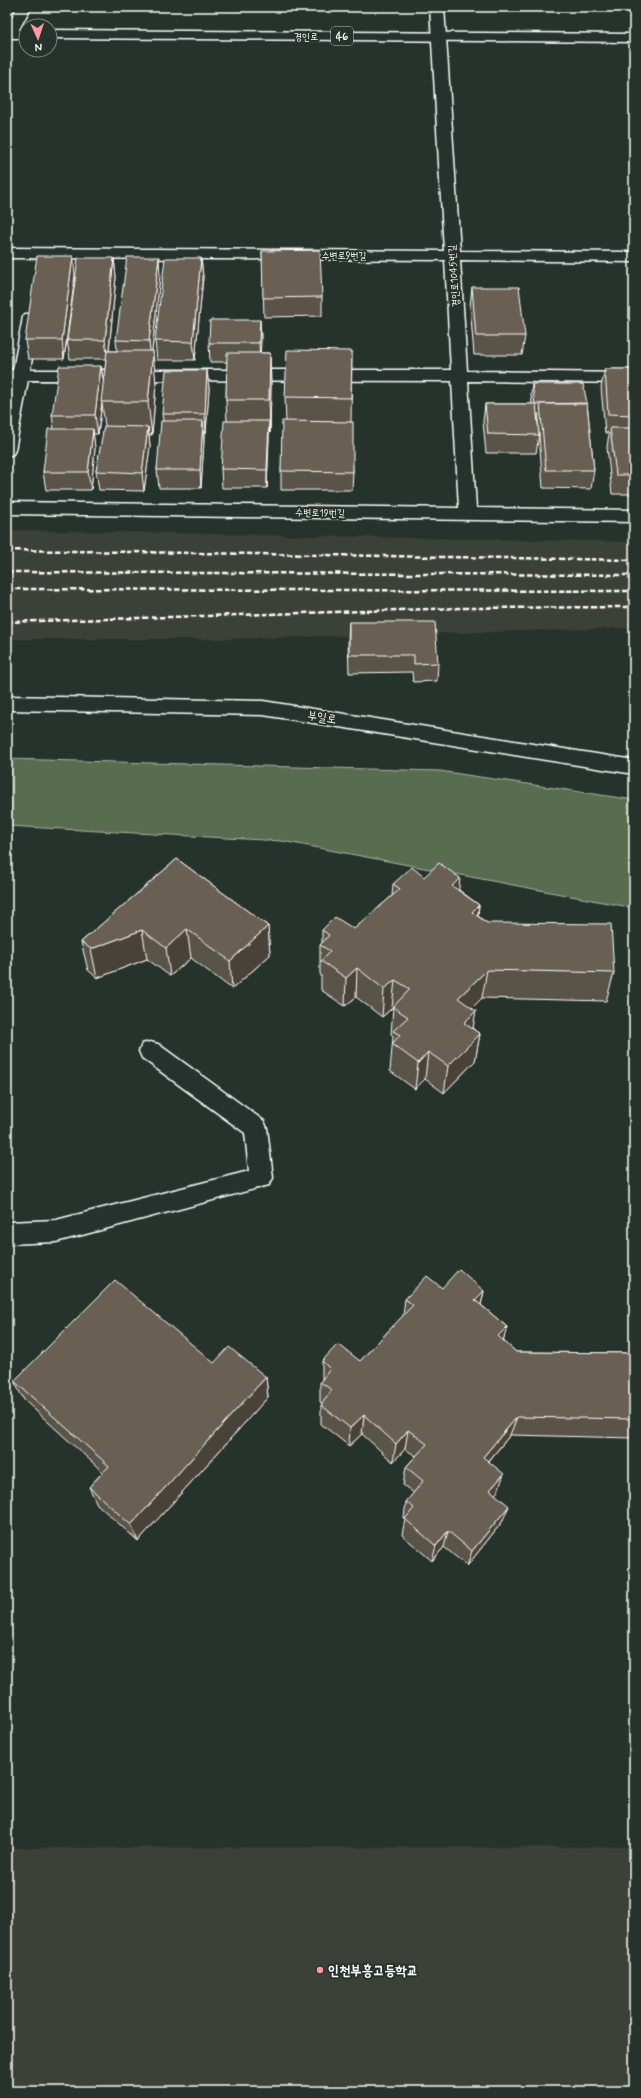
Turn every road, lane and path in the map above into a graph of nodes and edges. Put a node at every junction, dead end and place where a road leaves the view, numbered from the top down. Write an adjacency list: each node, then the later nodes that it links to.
1 (24, 7): 3 (street)
2 (436, 7): 5 (street, 경인로1045번길)
3 (8, 34)
4 (58, 34): 5 (street, 경인로 / 46)
5 (438, 37): 6 (street, 경인로 / 46); 8 (street, 경인로1045번길)
6 (634, 38)
7 (7, 253): 8 (street, 수변로9번길)
8 (451, 256): 9 (street, 수변로9번길); 12 (street, 경인로1045번길)
9 (634, 257)
10 (35, 299): 11 (street)
11 (14, 376): 12 (street); 14 (street)
12 (459, 376): 13 (street); 16 (street, 경인로1045번길)
13 (634, 378)
14 (7, 450)
15 (7, 508): 16 (street, 수변로19번길)
16 (468, 515): 17 (street, 수변로19번길)
17 (634, 516)
18 (7, 703): 19 (street, 부일로)
19 (634, 767)
20 (150, 1051): 21 (street)
21 (7, 1233)

